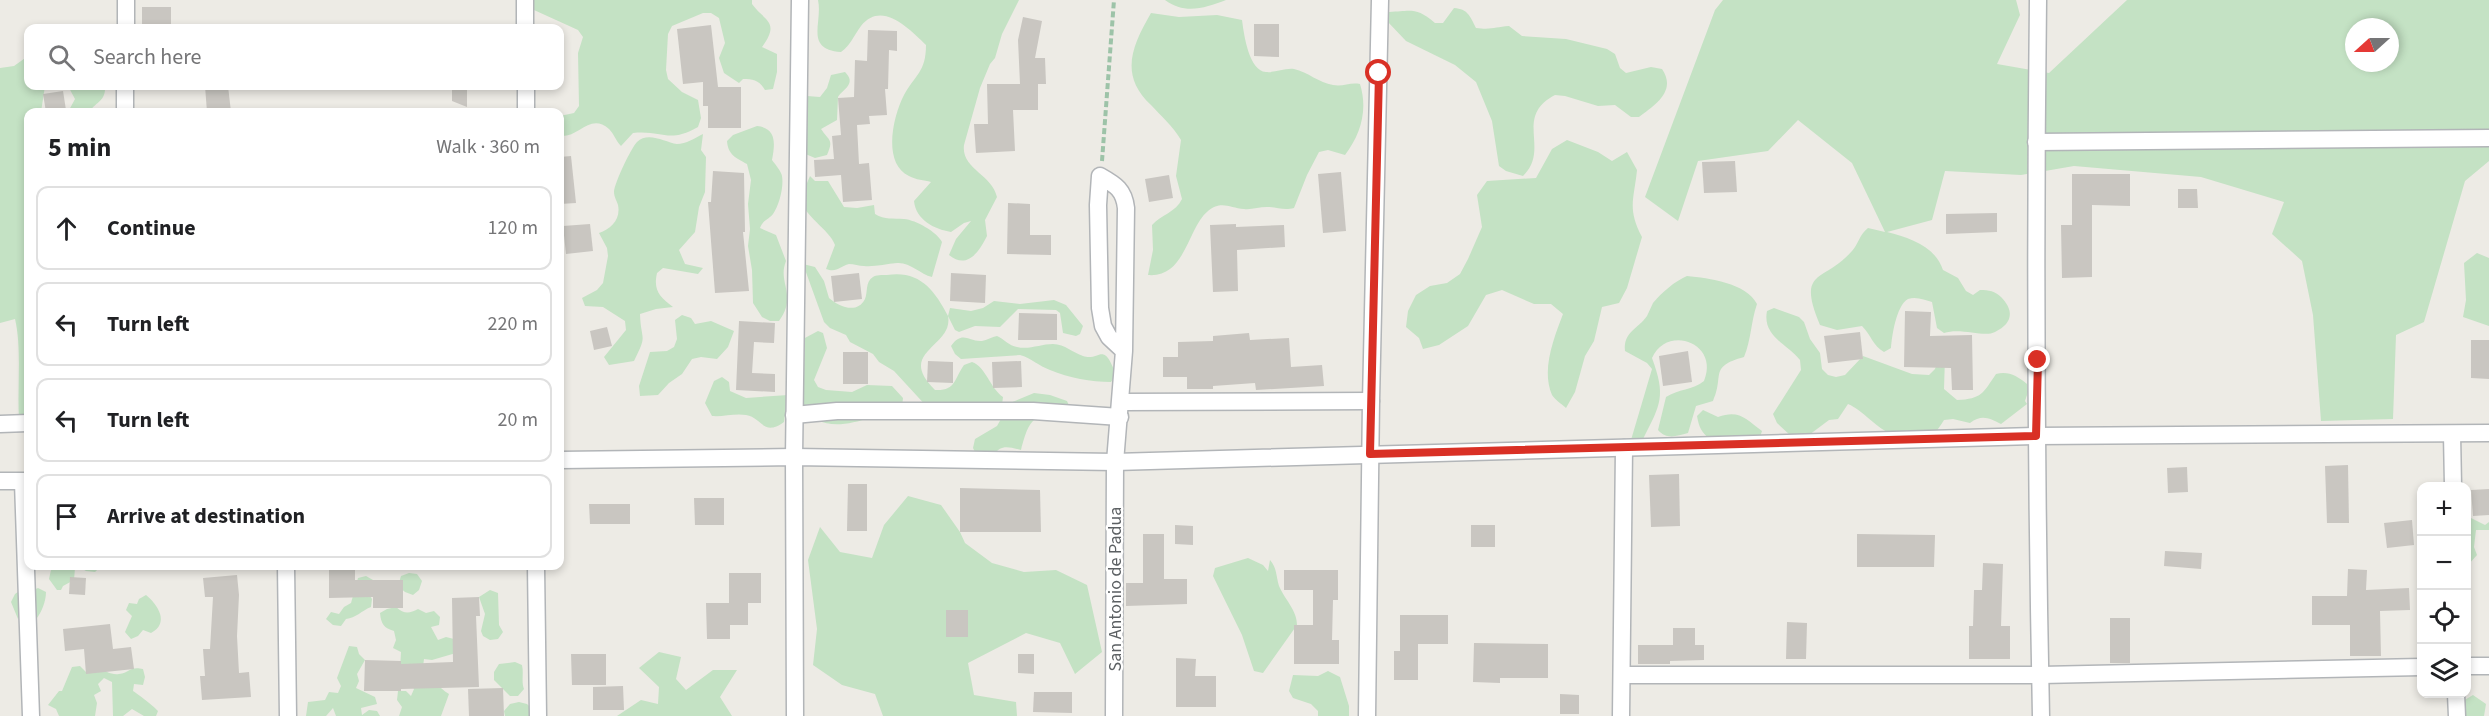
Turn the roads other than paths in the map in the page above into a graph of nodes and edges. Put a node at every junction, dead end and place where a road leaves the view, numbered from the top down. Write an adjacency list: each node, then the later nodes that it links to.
1 (126, 0): 6 (street)
2 (525, 0): 7 (street)
3 (800, 0): 17 (street)
4 (1380, 0): 15 (street)
5 (2038, 0): 13 (street)
6 (126, 24)
7 (525, 24)
8 (125, 90): 10 (street)
9 (526, 90): 11 (street)
10 (125, 108)
11 (526, 108)
12 (2489, 138): 13 (street)
13 (2036, 142): 22 (street)
14 (1124, 351): 14 (street, San Antonio de Padua); 16 (street, San Antonio de Padua)
15 (1371, 401): 16 (street); 24 (street)
16 (1121, 410): 17 (street); 27 (street, San Antonio de Padua)
17 (794, 416): 25 (street)
18 (0, 423): 19 (street)
19 (24, 423)
20 (2489, 433): 21 (street)
21 (2452, 434): 22 (street); 30 (street)
22 (2036, 436): 23 (street); 38 (street)
23 (1624, 448): 24 (street); 37 (street)
24 (1370, 454): 27 (street); 45 (street)
25 (794, 457): 26 (street); 27 (street); 43 (street)
26 (564, 460)
27 (1115, 462): 44 (street, San Antonio de Padua)
28 (0, 481): 29 (street)
29 (24, 482)
30 (2453, 482)
31 (28, 570): 40 (street)
32 (286, 570): 41 (street)
33 (536, 570): 42 (street)
34 (2471, 666): 35 (street)
35 (2489, 666)
36 (2417, 667): 38 (street)
37 (1622, 675): 38 (street); 46 (street)
38 (2041, 675): 47 (street)
39 (2456, 698): 48 (street)
40 (31, 716)
41 (288, 716)
42 (538, 716)
43 (795, 716)
44 (1114, 716)
45 (1367, 716)
46 (1621, 716)
47 (2042, 716)
48 (2457, 716)

